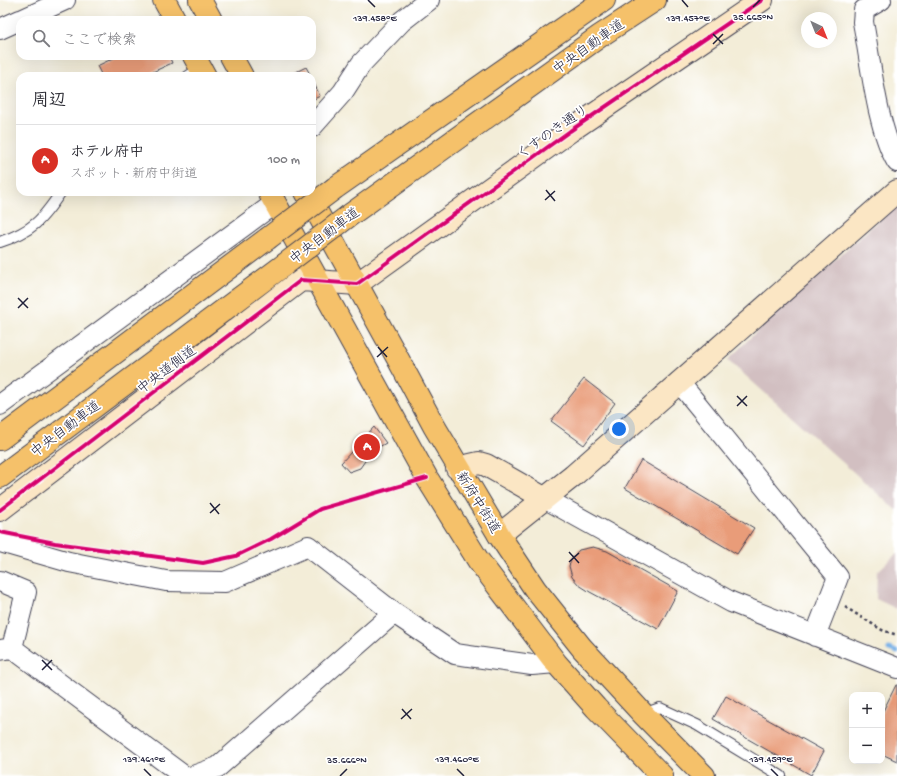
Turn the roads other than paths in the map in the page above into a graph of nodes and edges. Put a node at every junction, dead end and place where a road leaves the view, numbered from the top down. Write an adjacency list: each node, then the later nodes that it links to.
1 (66, 0): 9 (street)
2 (164, 0): 10 (main road)
3 (200, 0): 11 (main road)
4 (429, 0): 16 (street)
5 (604, 0): 27 (main road, 中央自動車道, bridge)
6 (654, 0): 29 (main road, 中央自動車道, bridge)
7 (762, 0): 24 (street, くすのき通り)
8 (881, 0): 17 (street)
9 (29, 16)
10 (173, 16)
11 (209, 16)
12 (16, 22): 13 (street)
13 (0, 29)
14 (232, 60): 15 (main road)
15 (240, 72)
16 (316, 122)
17 (897, 162)
18 (897, 191): 25 (street)
19 (58, 196): 22 (lane)
20 (308, 196): 24 (main road, 新府中街道)
21 (272, 197): 23 (main road); 26 (street)
22 (0, 242)
23 (318, 280): 24 (street, 中央道側道); 31 (street, 中央道側道); 38 (main road)
24 (357, 284): 28 (main road, 新府中街道)
25 (679, 382): 30 (street); 36 (street)
26 (1, 401)
27 (0, 439)
28 (457, 468): 30 (street); 32 (main road, 新府中街道)
29 (0, 477)
30 (544, 498): 32 (street); 36 (street)
31 (0, 510)
32 (499, 535): 40 (main road, 新府中街道)
33 (0, 542): 35 (street)
34 (0, 581): 37 (street)
35 (394, 613): 38 (street); 42 (street)
36 (815, 636): 39 (street)
37 (6, 649): 41 (street)
38 (556, 664): 43 (main road)
39 (897, 668)
40 (643, 714): 44 (main road, 新府中街道); 45 (lane)
41 (184, 776)
42 (193, 776)
43 (662, 776)
44 (704, 776)
45 (780, 776)

